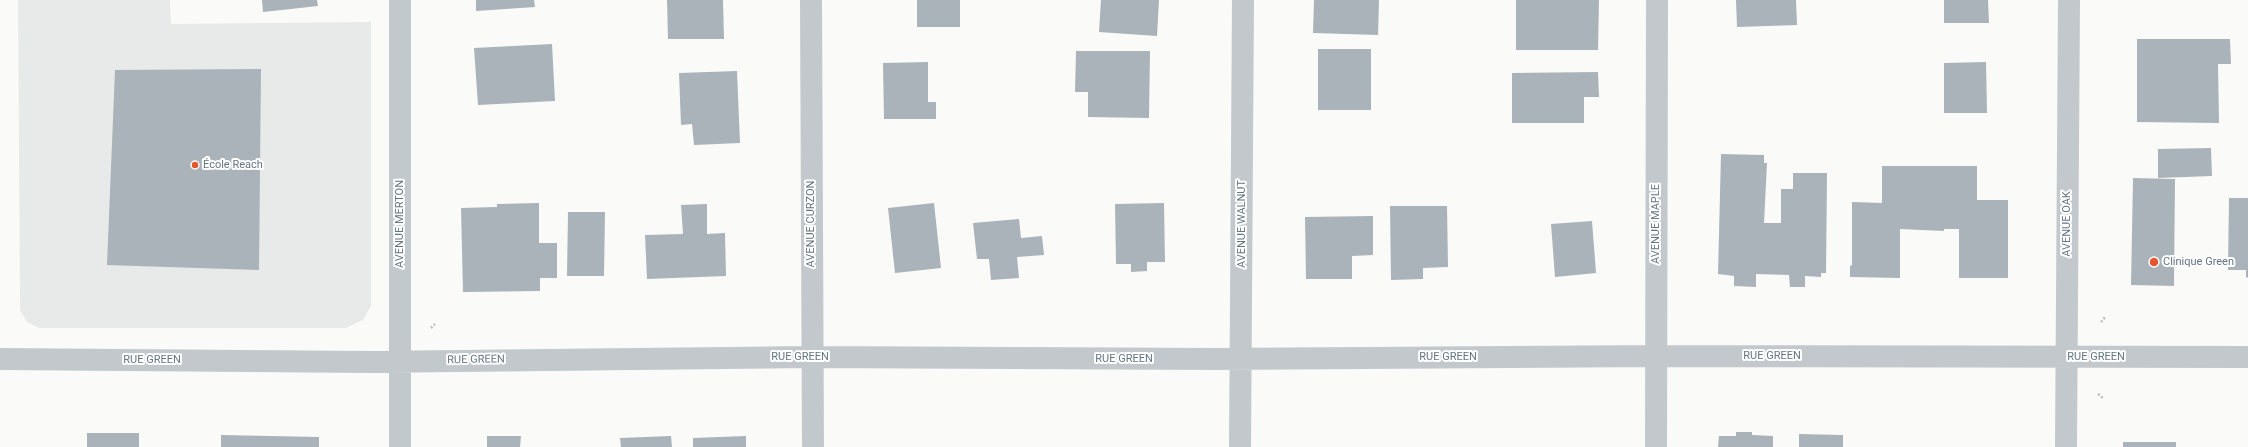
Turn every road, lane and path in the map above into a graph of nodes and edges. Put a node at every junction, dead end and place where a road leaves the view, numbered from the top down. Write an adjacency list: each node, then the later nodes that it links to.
1 (400, 0): 16 (street, AVENUE MERTON)
2 (811, 0): 12 (street, AVENUE CURZON)
3 (1243, 0): 15 (street, AVENUE WALNUT)
4 (1657, 0): 10 (street, AVENUE MAPLE)
5 (2068, 0): 13 (street, AVENUE OAK)
6 (2106, 316): 7 (path)
7 (2101, 322)
8 (435, 324): 9 (path)
9 (432, 328)
10 (1656, 356): 13 (street, RUE GREEN); 15 (street, RUE GREEN); 22 (street, AVENUE MAPLE)
11 (2248, 356): 13 (street, RUE GREEN)
12 (813, 357): 15 (street, RUE GREEN); 16 (street, RUE GREEN); 20 (street, AVENUE CURZON)
13 (2066, 357): 23 (street, AVENUE OAK)
14 (0, 359): 16 (street, RUE GREEN)
15 (1241, 359): 21 (street, AVENUE WALNUT)
16 (399, 361): 19 (street, AVENUE MERTON)
17 (2098, 394): 18 (path)
18 (2104, 399)
19 (400, 447)
20 (813, 447)
21 (1240, 447)
22 (1656, 447)
23 (2066, 447)

